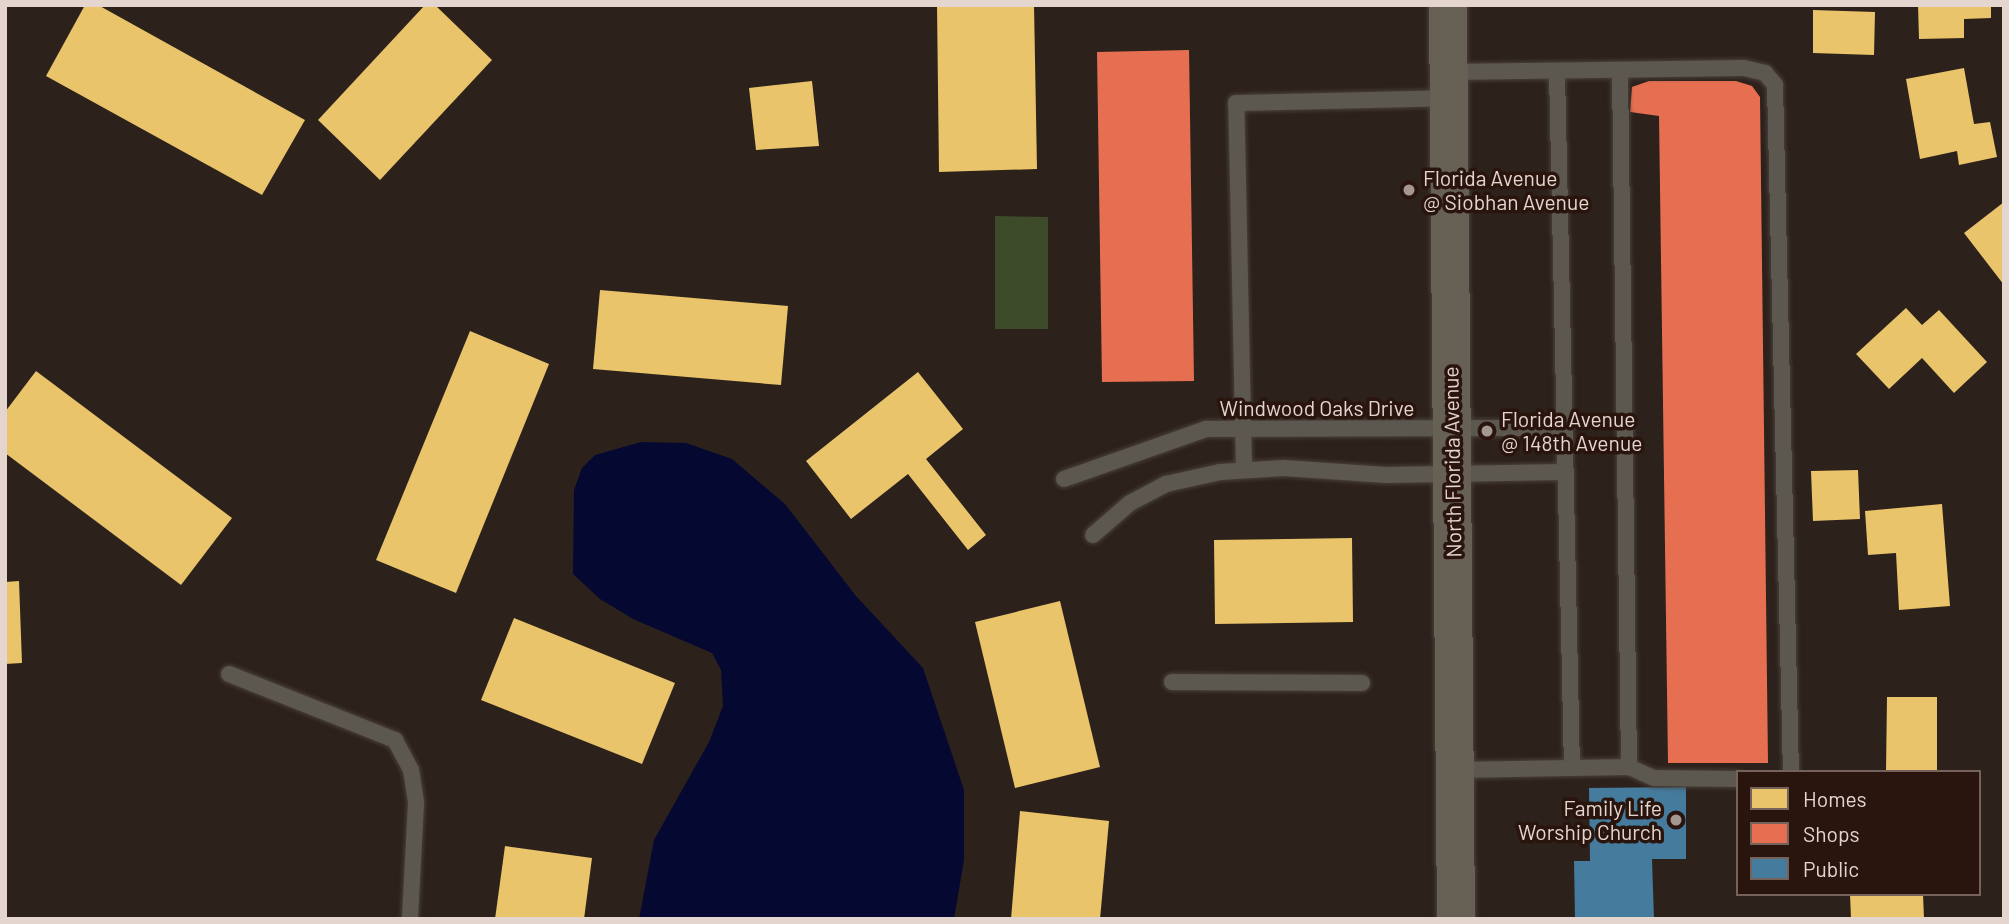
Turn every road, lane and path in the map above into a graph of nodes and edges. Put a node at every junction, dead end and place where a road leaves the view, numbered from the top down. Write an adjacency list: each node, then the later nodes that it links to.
1 (1448, 5): 4 (main road, North Florida Avenue)
2 (1620, 70): 3 (lane); 16 (lane); 19 (lane)
3 (1557, 71): 4 (lane); 6 (lane)
4 (1449, 85): 5 (main road, North Florida Avenue); 7 (lane)
5 (1452, 428): 6 (lane, Windwood Oaks Drive); 7 (lane, Windwood Oaks Drive); 10 (main road, North Florida Avenue)
6 (1563, 428): 9 (lane)
7 (1243, 429): 8 (lane); 11 (lane, Windwood Oaks Drive)
8 (1244, 470): 10 (lane); 12 (lane)
9 (1564, 472): 10 (lane); 17 (lane)
10 (1452, 473): 18 (main road, North Florida Avenue)
11 (1065, 479)
12 (1093, 535)
13 (229, 674): 21 (lane)
14 (1172, 682): 15 (lane)
15 (1362, 683)
16 (1629, 767): 17 (lane); 20 (lane)
17 (1572, 768): 18 (lane)
18 (1455, 770): 22 (main road, North Florida Avenue)
19 (1791, 770)
20 (1736, 779)
21 (411, 919)
22 (1456, 919)

